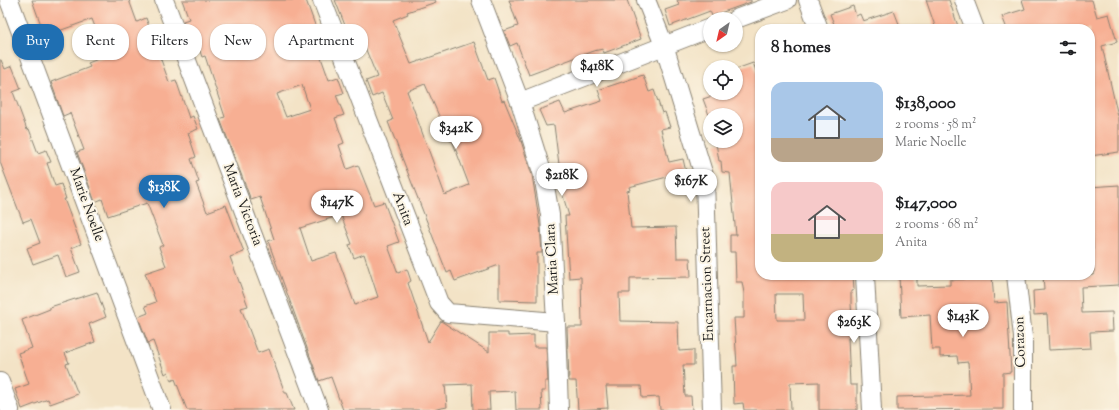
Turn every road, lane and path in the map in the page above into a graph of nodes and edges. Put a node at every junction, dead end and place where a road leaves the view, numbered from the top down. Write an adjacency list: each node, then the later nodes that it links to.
1 (9, 0): 20 (street, Marie Noelle)
2 (164, 0): 21 (street, Maria Victoria)
3 (322, 0): 17 (street, Anita)
4 (481, 0): 14 (street, Maria Clara)
5 (646, 0): 13 (street, Encarnacion Street)
6 (787, 0): 9 (street)
7 (808, 0): 10 (street)
8 (964, 0): 11 (street)
9 (743, 16)
10 (817, 24)
11 (973, 24)
12 (703, 31): 13 (street)
13 (664, 45): 14 (street); 23 (street, Encarnacion Street)
14 (520, 102): 17 (street, Maria Clara)
15 (865, 280): 24 (street)
16 (1017, 280): 25 (street, Corazon)
17 (556, 322): 22 (street, Maria Clara)
18 (0, 382): 19 (street)
19 (10, 410)
20 (162, 410)
21 (319, 410)
22 (559, 410)
23 (712, 410)
24 (872, 410)
25 (1023, 410)

